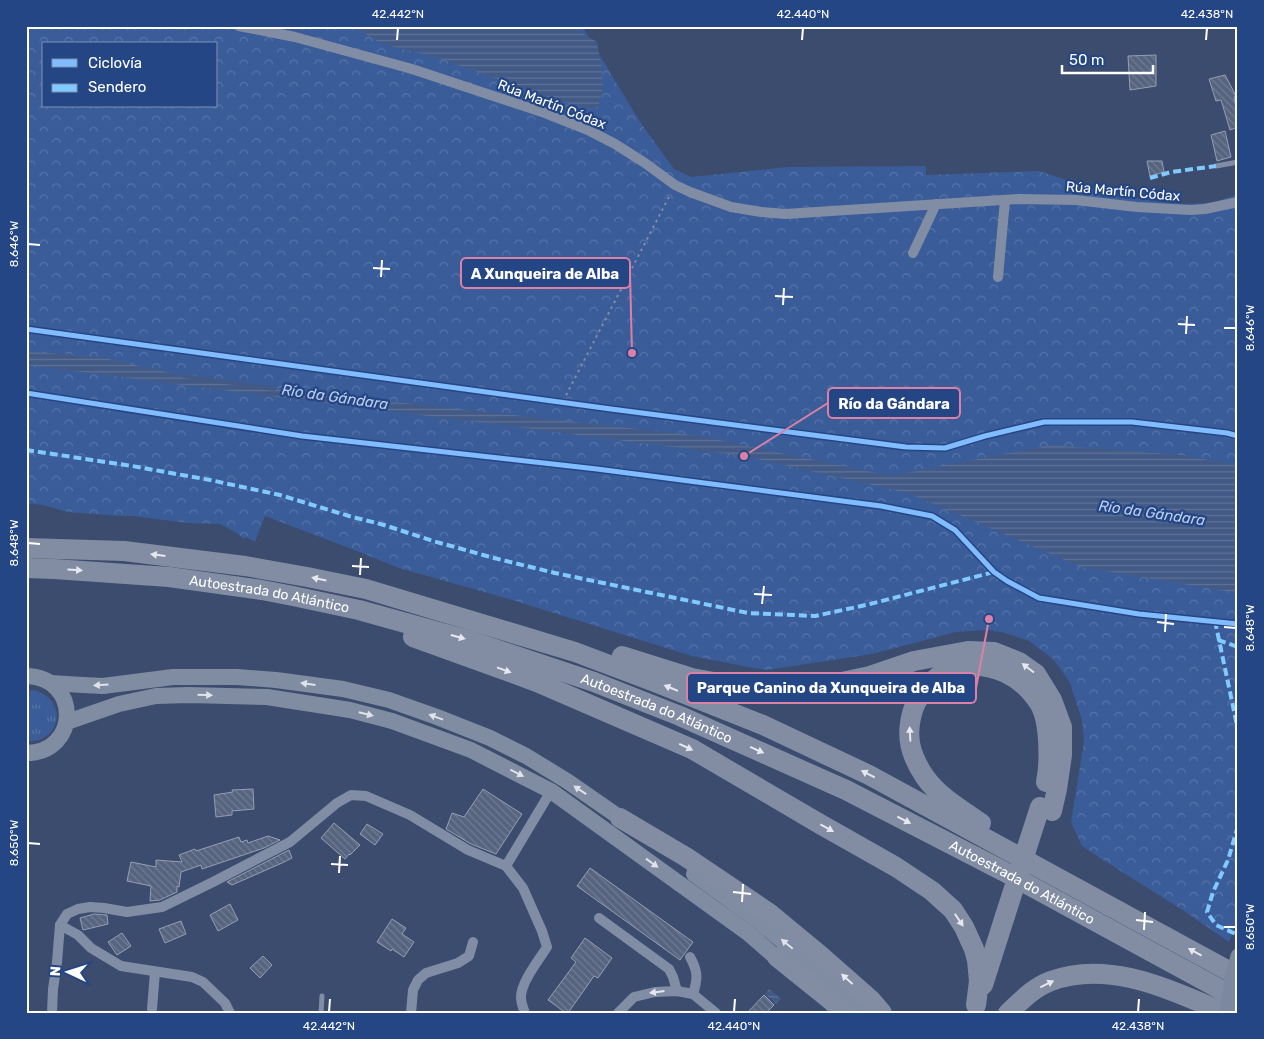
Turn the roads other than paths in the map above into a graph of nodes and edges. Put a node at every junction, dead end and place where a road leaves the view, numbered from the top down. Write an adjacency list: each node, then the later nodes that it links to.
1 (239, 26): 6 (street, Rúa Martín Códax)
2 (1238, 162): 3 (lane)
3 (1216, 166)
4 (1005, 200): 5 (street, Rúa Martín Códax); 6 (street, Rúa Martín Códax); 8 (street)
5 (1238, 202)
6 (936, 204): 7 (street)
7 (912, 252)
8 (998, 277)
9 (26, 548): 11 (highway, Autoestrada do Atlántico, one-way to 9)
10 (26, 568): 12 (highway, Autoestrada do Atlántico, one-way to 12)
11 (366, 589): 18 (highway, one-way to 11); 23 (highway, Autoestrada do Atlántico, one-way to 11)
12 (293, 596): 33 (highway, Autoestrada do Atlántico, one-way to 33); 35 (highway, one-way to 35)
13 (26, 676): 14 (main road)
14 (51, 683): 15 (main road); 19 (main road, one-way to 14)
15 (67, 722): 16 (main road); 17 (main road, one-way to 17)
16 (30, 756)
17 (551, 791): 20 (street); 27 (main road, one-way to 27)
18 (1046, 809): 23 (highway, one-way to 18); 35 (highway, bridge)
19 (620, 818): 45 (main road, one-way to 19); 46 (highway, one-way to 19)
20 (506, 866): 22 (street); 40 (street)
21 (599, 918): 30 (street)
22 (60, 925): 28 (street); 36 (street)
23 (1158, 932): 29 (highway, Autoestrada do Atlántico, one-way to 23)
24 (473, 942): 39 (street)
25 (1238, 956): 48 (main road, bridge)
26 (690, 957): 31 (street)
27 (777, 957): 43 (main road); 44 (highway)
28 (155, 972): 34 (street); 37 (street)
29 (1238, 976)
30 (678, 990): 31 (street); 41 (street, one-way to 41)
31 (693, 994): 42 (street)
32 (322, 996): 38 (lane)
33 (1238, 1000)
34 (152, 1009)
35 (979, 1010)
36 (52, 1013)
37 (230, 1013)
38 (321, 1013)
39 (411, 1013)
40 (525, 1013)
41 (618, 1013)
42 (716, 1013)
43 (832, 1013)
44 (843, 1013)
45 (861, 1013)
46 (882, 1013)
47 (1008, 1013): 48 (highway, one-way to 48)
48 (1227, 1013)

